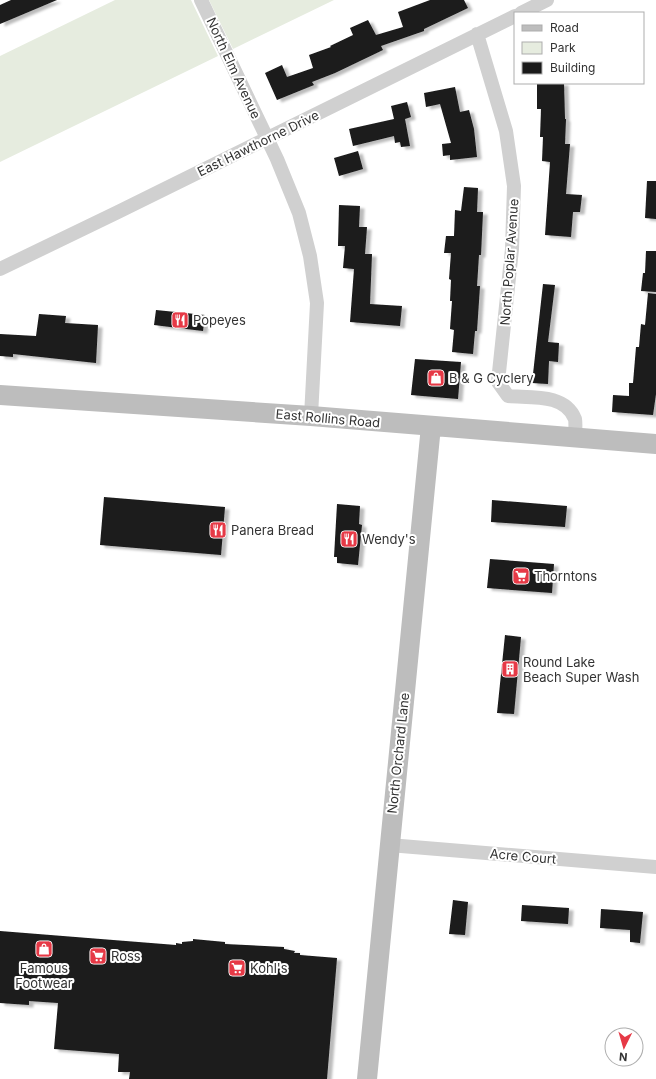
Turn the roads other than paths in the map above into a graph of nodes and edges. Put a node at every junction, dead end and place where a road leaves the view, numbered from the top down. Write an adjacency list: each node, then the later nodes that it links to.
1 (201, 0): 6 (street, North Elm Avenue)
2 (547, 0): 3 (street)
3 (523, 12)
4 (514, 16): 5 (street, East Hawthorne Drive)
5 (478, 34): 6 (street, East Hawthorne Drive); 11 (street, North Poplar Avenue)
6 (267, 139): 7 (street, East Hawthorne Drive); 9 (street, North Elm Avenue)
7 (0, 269)
8 (0, 395): 9 (main road, East Rollins Road)
9 (311, 416): 10 (main road, East Rollins Road)
10 (431, 426): 11 (main road, East Rollins Road); 13 (main road, North Orchard Lane)
11 (575, 438): 12 (main road, East Rollins Road)
12 (656, 444)
13 (389, 845): 14 (street, Acre Court); 15 (main road, North Orchard Lane)
14 (656, 867)
15 (367, 1079)

